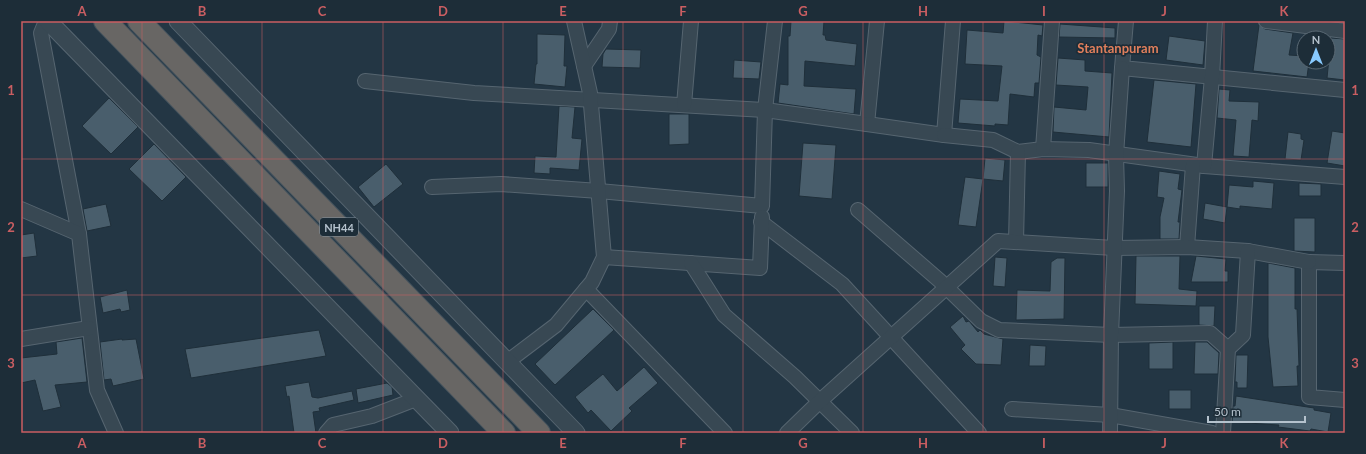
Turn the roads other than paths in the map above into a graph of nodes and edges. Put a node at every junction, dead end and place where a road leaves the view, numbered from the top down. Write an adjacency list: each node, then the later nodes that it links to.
1 (47, 21): 37 (street); 56 (street)
2 (105, 21): 55 (highway, NH44)
3 (139, 21): 54 (highway, NH44)
4 (178, 21): 53 (street)
5 (574, 21): 16 (street)
6 (610, 21): 16 (street)
7 (691, 21): 22 (street)
8 (775, 21): 23 (street)
9 (877, 21): 24 (street)
10 (953, 21): 25 (street)
11 (1052, 21): 26 (street)
12 (1126, 21): 17 (street)
13 (1215, 21): 18 (street)
14 (1266, 21): 15 (street)
15 (1345, 31)
16 (584, 66): 21 (street)
17 (1122, 68): 18 (street); 28 (street)
18 (1212, 77): 20 (street); 29 (street)
19 (365, 81): 21 (street)
20 (1345, 90)
21 (591, 99): 22 (street); 32 (street)
22 (684, 105): 23 (street)
23 (765, 110): 24 (street); 33 (street)
24 (867, 124): 25 (street)
25 (944, 135): 27 (street)
26 (1043, 150): 27 (street); 28 (street)
27 (1018, 152): 38 (street)
28 (1116, 155): 29 (street); 40 (street)
29 (1198, 165): 30 (street); 39 (street)
30 (1345, 177)
31 (432, 187): 32 (street)
32 (599, 191): 33 (street); 42 (street)
33 (762, 206): 36 (street)
34 (21, 209): 37 (street)
35 (858, 210): 46 (street)
36 (761, 222): 44 (street); 50 (street)
37 (79, 234): 48 (street)
38 (1016, 242): 40 (street); 46 (street)
39 (1187, 247): 40 (street); 41 (street)
40 (1114, 248): 49 (street)
41 (1248, 252): 43 (street); 52 (street)
42 (604, 257): 44 (street); 47 (street)
43 (1309, 262): 45 (street); 57 (street)
44 (690, 263): 58 (street)
45 (1345, 263)
46 (946, 288): 49 (street); 50 (street)
47 (586, 289): 53 (street); 67 (street)
48 (89, 328): 51 (street); 61 (street)
49 (1111, 335): 52 (street); 60 (street)
50 (891, 338): 58 (street); 70 (street)
51 (21, 339)
52 (1228, 349): 73 (street)
53 (507, 362): 66 (street)
54 (486, 379): 55 (street); 65 (highway, NH44)
55 (469, 397): 64 (highway, NH44)
56 (416, 399): 62 (street); 63 (street)
57 (1345, 400)
58 (820, 401): 68 (street); 69 (street)
59 (1012, 409): 60 (street)
60 (1110, 415): 71 (street); 72 (street)
61 (116, 433)
62 (326, 433)
63 (450, 433)
64 (504, 433)
65 (539, 433)
66 (576, 433)
67 (725, 433)
68 (787, 433)
69 (852, 433)
70 (979, 433)
71 (1110, 433)
72 (1212, 433)
73 (1223, 433)

